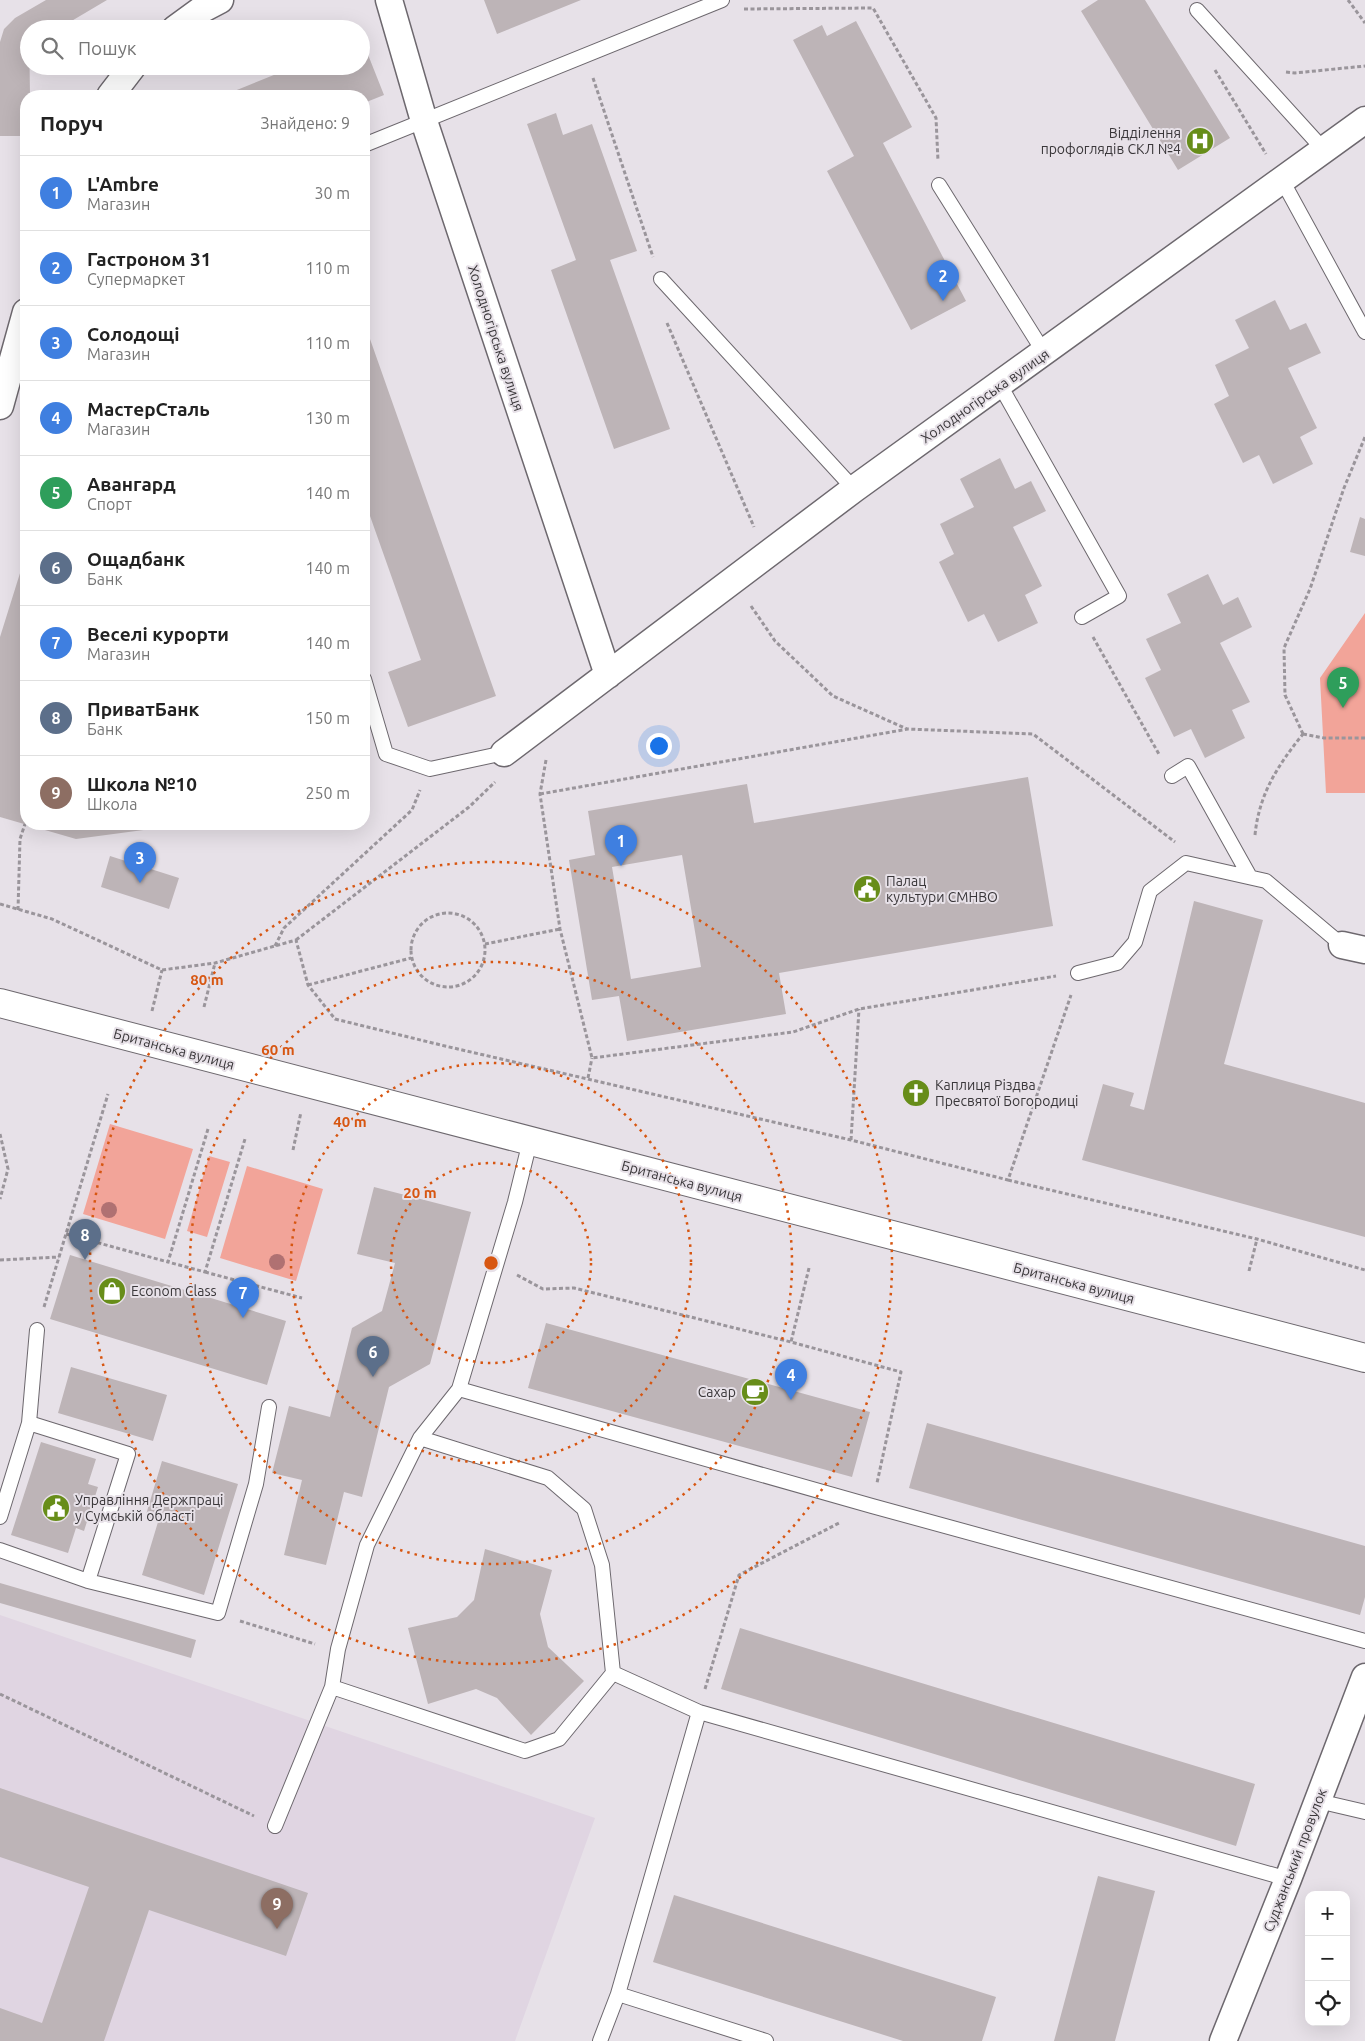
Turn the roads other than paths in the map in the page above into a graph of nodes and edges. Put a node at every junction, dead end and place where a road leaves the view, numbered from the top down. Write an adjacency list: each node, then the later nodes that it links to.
1 (220, 0): 5 (street)
2 (390, 0): 9 (street, Холодногірська вулиця)
3 (722, 0): 9 (lane)
4 (1197, 10): 11 (lane)
5 (187, 20)
6 (126, 75): 7 (street)
7 (115, 90)
8 (1365, 120): 11 (street, Холодногірська вулиця)
9 (424, 121): 10 (lane); 22 (street, Холодногірська вулиця)
10 (370, 144)
11 (1324, 150): 12 (street, Холодногірська вулиця)
12 (1282, 180): 15 (lane); 17 (street, Холодногірська вулиця)
13 (939, 185): 17 (lane)
14 (661, 279): 20 (lane)
15 (1365, 332)
16 (20, 334): 19 (street)
17 (1045, 354): 18 (street, Холодногірська вулиця)
18 (1000, 385): 20 (street, Холодногірська вулиця); 21 (lane)
19 (0, 406)
20 (854, 490): 22 (street, Холодногірська вулиця)
21 (1082, 617)
22 (608, 675): 24 (street, Холодногірська вулиця)
23 (370, 713): 24 (lane)
24 (504, 753)
25 (1172, 776): 26 (lane)
26 (1250, 877): 27 (lane); 28 (lane)
27 (1354, 948)
28 (1078, 972)
29 (0, 1003): 30 (main road, Британська вулиця)
30 (530, 1142): 32 (main road, Британська вулиця); 33 (lane)
31 (37, 1330): 35 (lane)
32 (1365, 1358)
33 (459, 1389): 36 (lane); 40 (lane)
34 (269, 1407): 39 (lane)
35 (29, 1424): 37 (lane); 39 (lane)
36 (420, 1438): 41 (lane); 43 (lane)
37 (0, 1517)
38 (0, 1550): 39 (lane)
39 (88, 1581)
40 (1365, 1641)
41 (613, 1673): 43 (lane); 44 (lane)
42 (1365, 1677): 45 (street, Суджанський провулок)
43 (332, 1687): 47 (lane)
44 (699, 1712): 48 (lane); 49 (lane)
45 (1318, 1801): 46 (lane); 48 (street, Суджанський провулок)
46 (1365, 1812)
47 (275, 1826)
48 (1288, 1879): 52 (street, Суджанський провулок)
49 (618, 1994): 50 (lane); 51 (lane)
50 (600, 2041)
51 (766, 2041)
52 (1222, 2041)

